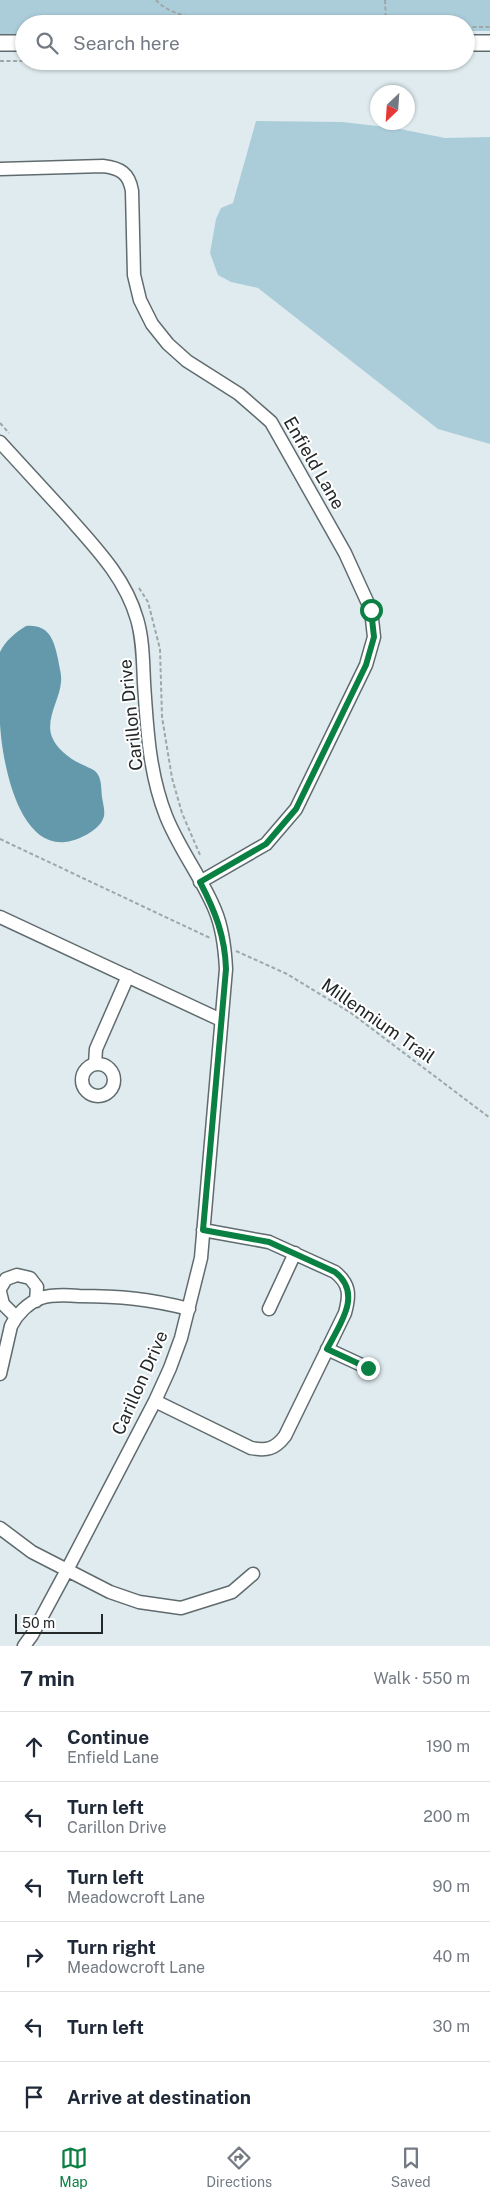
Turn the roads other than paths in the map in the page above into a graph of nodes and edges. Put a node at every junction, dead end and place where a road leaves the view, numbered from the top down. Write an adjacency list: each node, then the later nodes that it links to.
1 (0, 43): 2 (main road)
2 (15, 43)
3 (475, 43): 4 (main road)
4 (490, 43)
5 (0, 169): 7 (street, Enfield Lane)
6 (0, 442): 7 (street, Carillon Drive)
7 (200, 882): 10 (street, Carillon Drive)
8 (0, 917): 9 (street)
9 (128, 976): 10 (street); 11 (street)
10 (221, 1020): 12 (street, Carillon Drive)
11 (95, 1064)
12 (203, 1230): 13 (street); 17 (street, Carillon Drive)
13 (295, 1253): 16 (street); 19 (street)
14 (1, 1283): 15 (street); 18 (street)
15 (36, 1301): 17 (street); 18 (street)
16 (269, 1308)
17 (189, 1309): 22 (street, Carillon Drive)
18 (16, 1317): 21 (street)
19 (327, 1349): 20 (street); 22 (street)
20 (368, 1368)
21 (0, 1374)
22 (154, 1401): 24 (street, Carillon Drive)
23 (0, 1528): 24 (street)
24 (67, 1570): 25 (street); 26 (street, Carillon Drive)
25 (253, 1574)
26 (24, 1646)

